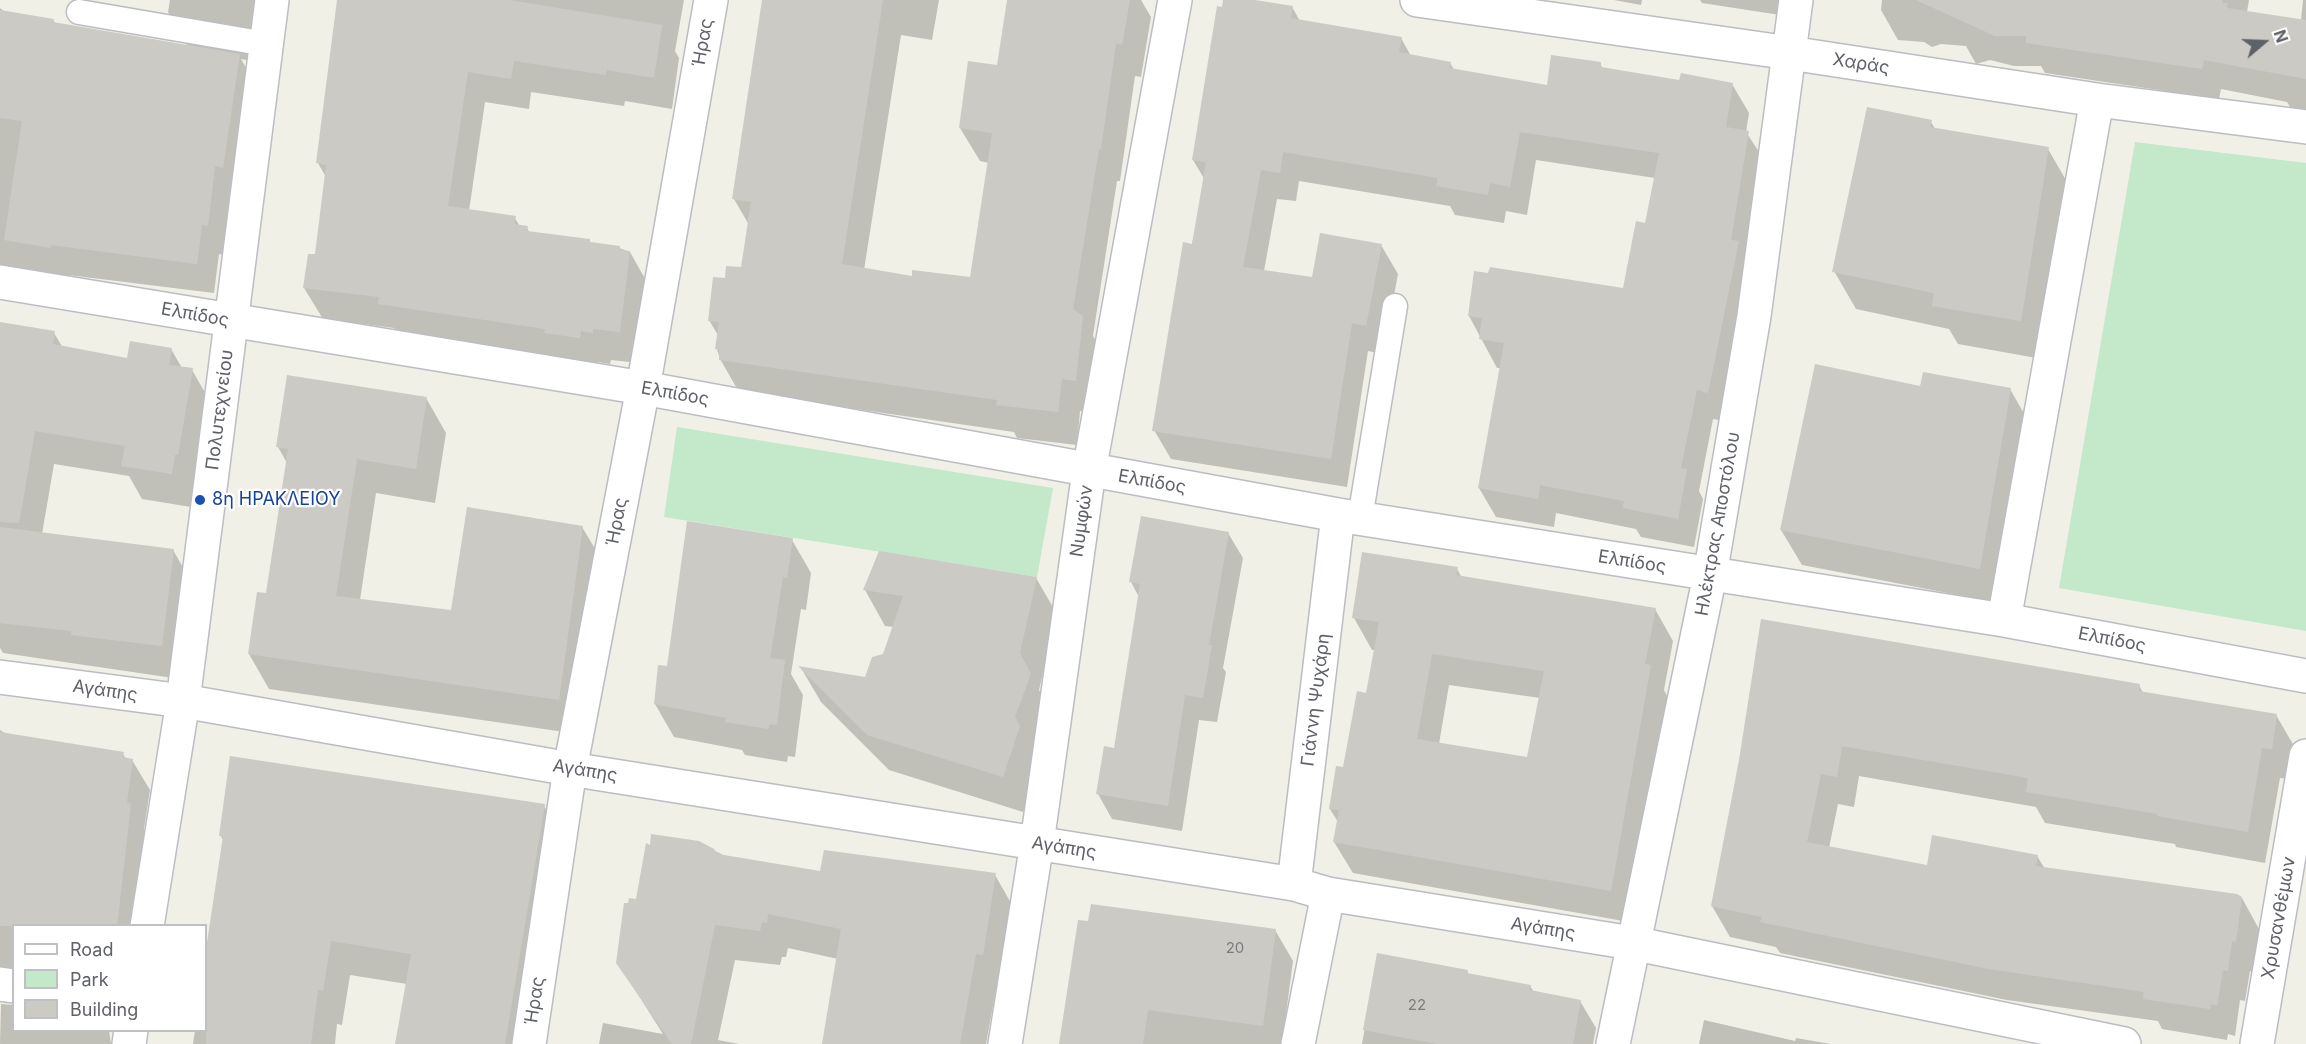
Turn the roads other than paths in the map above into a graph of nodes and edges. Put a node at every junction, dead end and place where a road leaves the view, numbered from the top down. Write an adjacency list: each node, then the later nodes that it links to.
1 (272, 0): 8 (street, Πολυτεχνείου)
2 (711, 0): 15 (street, Ήρας)
3 (1175, 0): 16 (street, Νυμφών)
4 (1417, 0): 6 (street, Χαράς)
5 (1796, 0): 9 (street, Ηλέκτρας Αποστόλου)
6 (1458, 4): 9 (street, Χαράς)
7 (79, 12): 8 (lane)
8 (266, 44): 14 (street, Πολυτεχνείου)
9 (1790, 53): 10 (street, Χαράς); 18 (street, Ηλέκτρας Αποστόλου)
10 (2097, 100): 11 (street, Χαράς); 19 (street)
11 (2306, 127)
12 (0, 282): 14 (street, Ελπίδος)
13 (1395, 306): 17 (lane)
14 (231, 321): 15 (street, Ελπίδος); 22 (street, Πολυτεχνείου)
15 (643, 388): 16 (street, Ελπίδος); 24 (street, Ήρας)
16 (1089, 471): 17 (street, Ελπίδος); 25 (street, Νυμφών)
17 (1349, 517): 18 (street, Ελπίδος); 26 (street, Γιάννη Ψυχάρη)
18 (1710, 575): 19 (street, Ελπίδος); 29 (street, Ηλέκτρας Αποστόλου)
19 (2004, 620): 20 (street, Ελπίδος)
20 (2306, 676)
21 (0, 677): 22 (street, Αγάπης)
22 (183, 701): 24 (street, Αγάπης); 28 (street, Πολυτεχνείου)
23 (2306, 756): 35 (street, Χρυσανθέμων)
24 (570, 769): 25 (street, Αγάπης); 30 (street, Ήρας)
25 (1037, 843): 26 (street, Αγάπης); 31 (street, Νυμφών)
26 (1294, 884): 27 (street, Αγάπης)
27 (1328, 894): 29 (street, Αγάπης); 32 (street)
28 (147, 924)
29 (1632, 943): 33 (street, Ηλέκτρας Αποστόλου); 34 (street, Αγάπης)
30 (529, 1044)
31 (1005, 1044)
32 (1298, 1044)
33 (1613, 1044)
34 (2124, 1044)
35 (2257, 1044)

